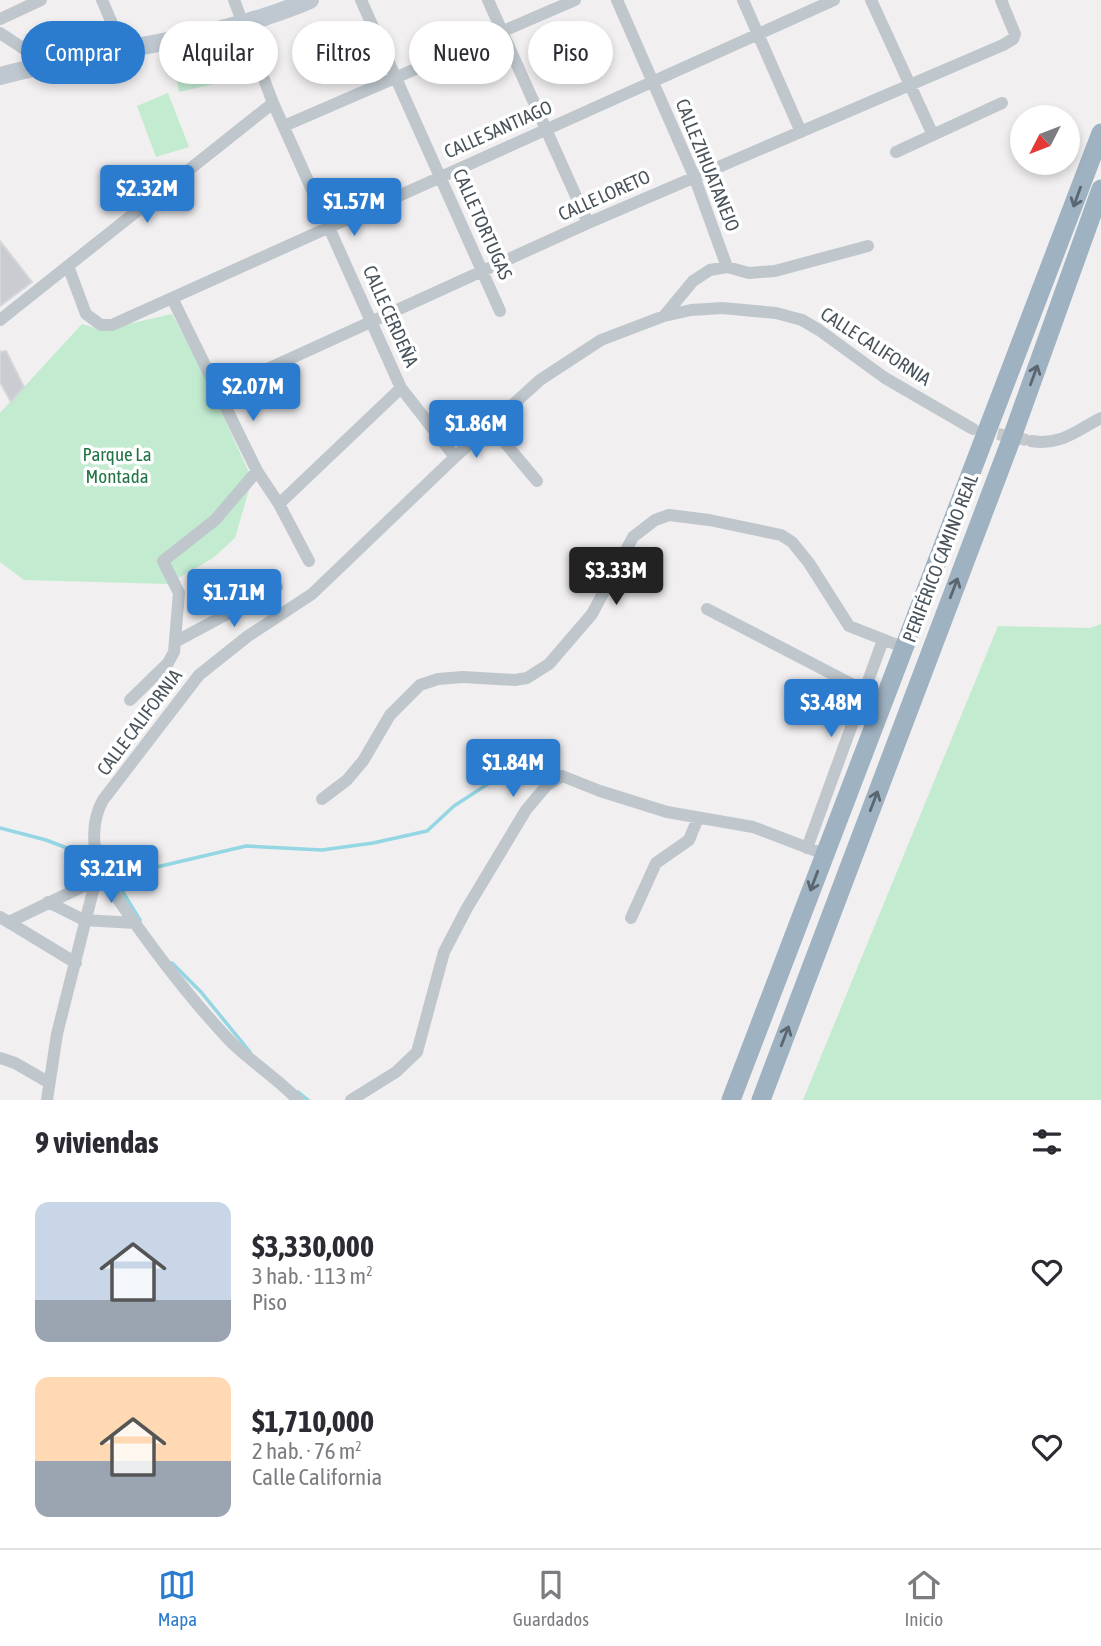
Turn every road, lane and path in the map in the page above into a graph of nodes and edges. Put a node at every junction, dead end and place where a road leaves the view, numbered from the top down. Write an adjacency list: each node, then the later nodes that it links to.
1 (41, 0): 13 (street)
2 (102, 0): 14 (street)
3 (234, 0): 15 (street, CALLE CERDEÑA)
4 (310, 0): 16 (main road)
5 (361, 0): 17 (street, CALLE TORTUGAS)
6 (488, 0): 18 (street)
7 (575, 0): 19 (street)
8 (617, 0): 28 (street, CALLE ZIHUATANEJO)
9 (743, 0): 21 (street)
10 (834, 0): 21 (street, CALLE SANTIAGO)
11 (871, 0): 31 (street)
12 (1001, 0): 31 (street, CALLE LORETO)
13 (0, 19)
14 (111, 21)
15 (242, 21)
16 (255, 21)
17 (370, 21)
18 (497, 21)
19 (514, 25)
20 (0, 33): 22 (street)
21 (758, 34): 28 (street, CALLE SANTIAGO); 36 (street)
22 (21, 47)
23 (514, 59): 35 (street)
24 (409, 70): 27 (street)
25 (21, 71): 26 (main road)
26 (0, 76)
27 (395, 76): 40 (street, CALLE TORTUGAS)
28 (653, 82): 35 (street, CALLE SANTIAGO); 41 (street, CALLE ZIHUATANEJO)
29 (267, 84): 32 (street, CALLE CERDEÑA)
30 (377, 84): 34 (street)
31 (908, 85): 36 (street, CALLE LORETO); 38 (street)
32 (274, 103): 34 (street, CALLE CERDEÑA); 46 (street)
33 (1002, 103): 38 (street)
34 (284, 126): 44 (street, CALLE CERDEÑA)
35 (545, 129): 40 (street, CALLE SANTIAGO); 43 (street)
36 (801, 132): 41 (street, CALLE LORETO)
37 (1101, 134): 69 (highway, PERIFÉRICO CAMINO REAL, one-way to 69)
38 (933, 135): 39 (street)
39 (896, 152)
40 (441, 176): 44 (street, CALLE SANTIAGO); 48 (street, CALLE TORTUGAS)
41 (694, 176): 43 (street, CALLE LORETO); 47 (street, CALLE ZIHUATANEJO)
42 (1101, 189): 90 (highway, PERIFÉRICO CAMINO REAL, one-way to 42)
43 (588, 223): 48 (street, CALLE LORETO)
44 (330, 225): 49 (street, CALLE SANTIAGO); 53 (street, CALLE CERDEÑA)
45 (868, 246): 47 (street)
46 (68, 266): 49 (street, CALLE SANTIAGO); 52 (street)
47 (727, 267): 51 (street)
48 (483, 270): 50 (street, CALLE TORTUGAS); 53 (street, CALLE LORETO)
49 (172, 298): 55 (street)
50 (499, 311)
51 (664, 316): 57 (street, CALLE CALIFORNIA); 58 (street, CALLE CALIFORNIA)
52 (0, 320)
53 (371, 321): 54 (street, CALLE CERDEÑA); 55 (street, CALLE LORETO)
54 (401, 388): 60 (street, CALLE CERDEÑA); 63 (street)
55 (219, 391): 61 (street)
56 (1101, 418): 59 (street)
57 (491, 426): 60 (street, CALLE CALIFORNIA); 62 (street)
58 (973, 429)
59 (1031, 441)
60 (455, 457): 77 (street, CALLE CALIFORNIA)
61 (257, 471): 63 (street); 68 (street)
62 (537, 481)
63 (279, 504): 64 (street)
64 (309, 561)
65 (277, 587): 68 (street)
66 (707, 609): 70 (street)
67 (883, 640): 69 (street); 70 (street); 74 (street)
68 (175, 642): 71 (street)
69 (905, 648): 73 (highway, PERIFÉRICO CAMINO REAL)
70 (865, 691): 72 (street)
71 (130, 700)
72 (832, 783): 73 (street); 76 (street)
73 (850, 793): 76 (highway, PERIFÉRICO CAMINO REAL)
74 (322, 799)
75 (698, 818): 76 (street); 79 (street); 88 (street)
76 (816, 851): 89 (highway, PERIFÉRICO CAMINO REAL, one-way to 89)
77 (96, 876): 78 (street); 81 (street, CALLE CALIFORNIA); 82 (street)
78 (48, 902): 80 (street); 81 (street)
79 (631, 918)
80 (4, 920): 83 (street)
81 (84, 920): 82 (street); 83 (street, CALLE CALIFORNIA)
82 (135, 923): 87 (street)
83 (76, 963): 85 (street, CALLE CALIFORNIA)
84 (0, 1058): 85 (street)
85 (48, 1082): 86 (street, CALLE CALIFORNIA)
86 (47, 1100)
87 (298, 1100)
88 (351, 1100)
89 (731, 1100)
90 (761, 1100)

